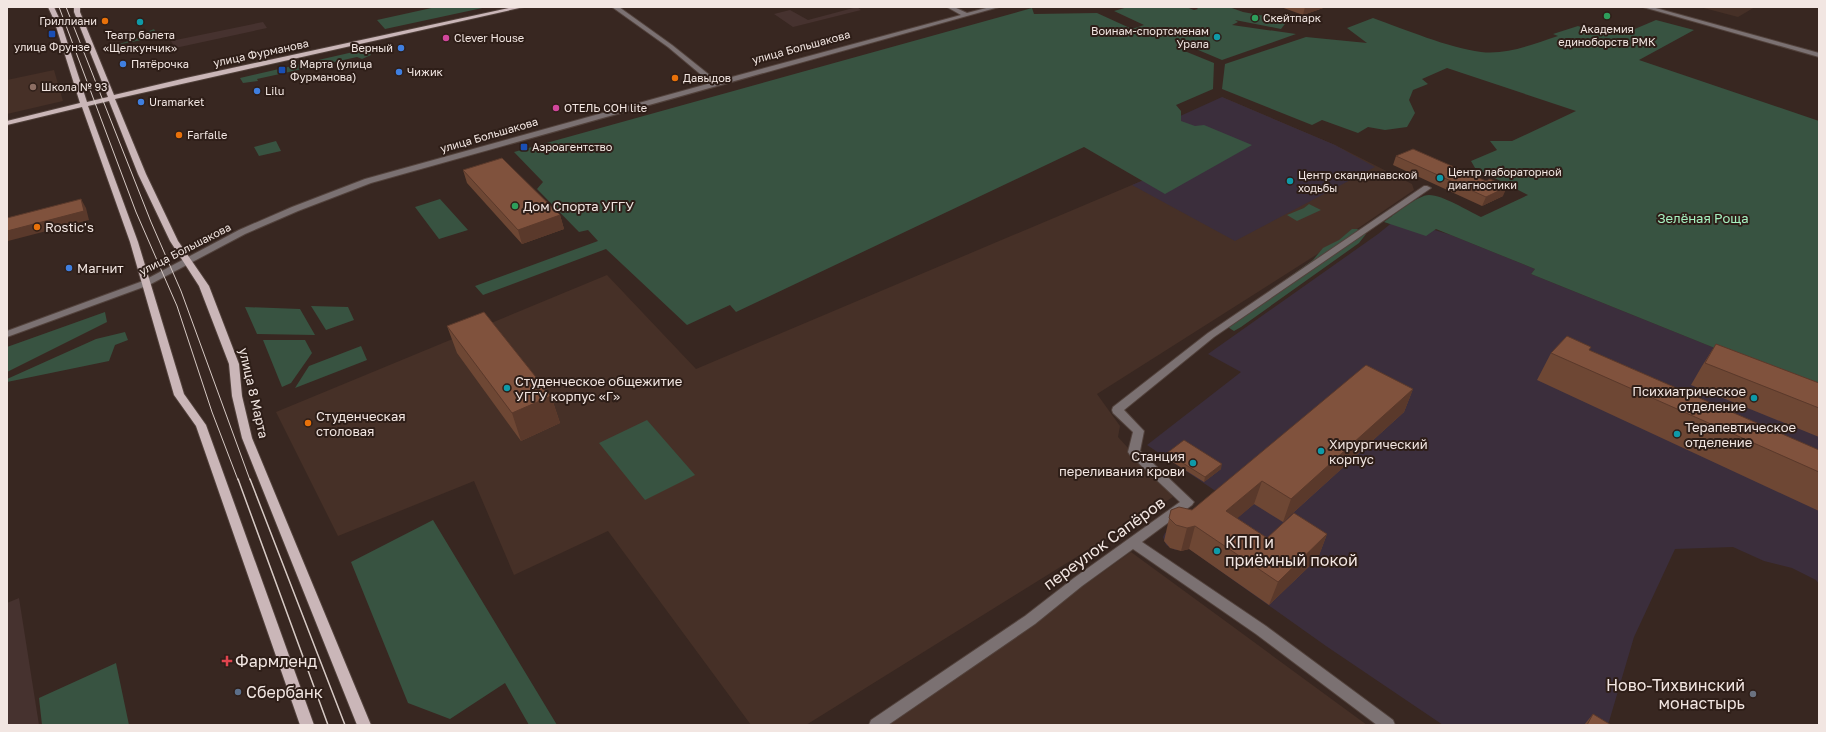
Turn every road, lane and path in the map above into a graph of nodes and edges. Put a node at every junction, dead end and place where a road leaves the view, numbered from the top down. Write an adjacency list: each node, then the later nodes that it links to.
1 (51, 7): 12 (main road)
2 (77, 7): 11 (main road, улица 8 Марта)
3 (521, 7): 11 (main road, улица Фурманова)
4 (615, 7): 10 (street)
5 (950, 7): 8 (street)
6 (996, 7): 8 (street, улица Большакова)
7 (1646, 7): 9 (street)
8 (966, 14): 10 (street, улица Большакова)
9 (1819, 55)
10 (716, 83): 15 (street, улица Большакова)
11 (111, 98): 12 (main road, улица Фурманова); 15 (main road, улица 8 Марта)
12 (85, 105): 13 (main road, улица Фурманова); 16 (main road)
13 (7, 123)
14 (1427, 188): 18 (street, переулок Сапёров)
15 (188, 262): 16 (street, улица Большакова); 20 (main road, улица 8 Марта)
16 (146, 283): 17 (street, улица Большакова); 19 (main road)
17 (7, 334)
18 (1132, 542): 21 (street, переулок Сапёров); 22 (street)
19 (307, 725)
20 (364, 725)
21 (876, 725)
22 (1388, 725)

